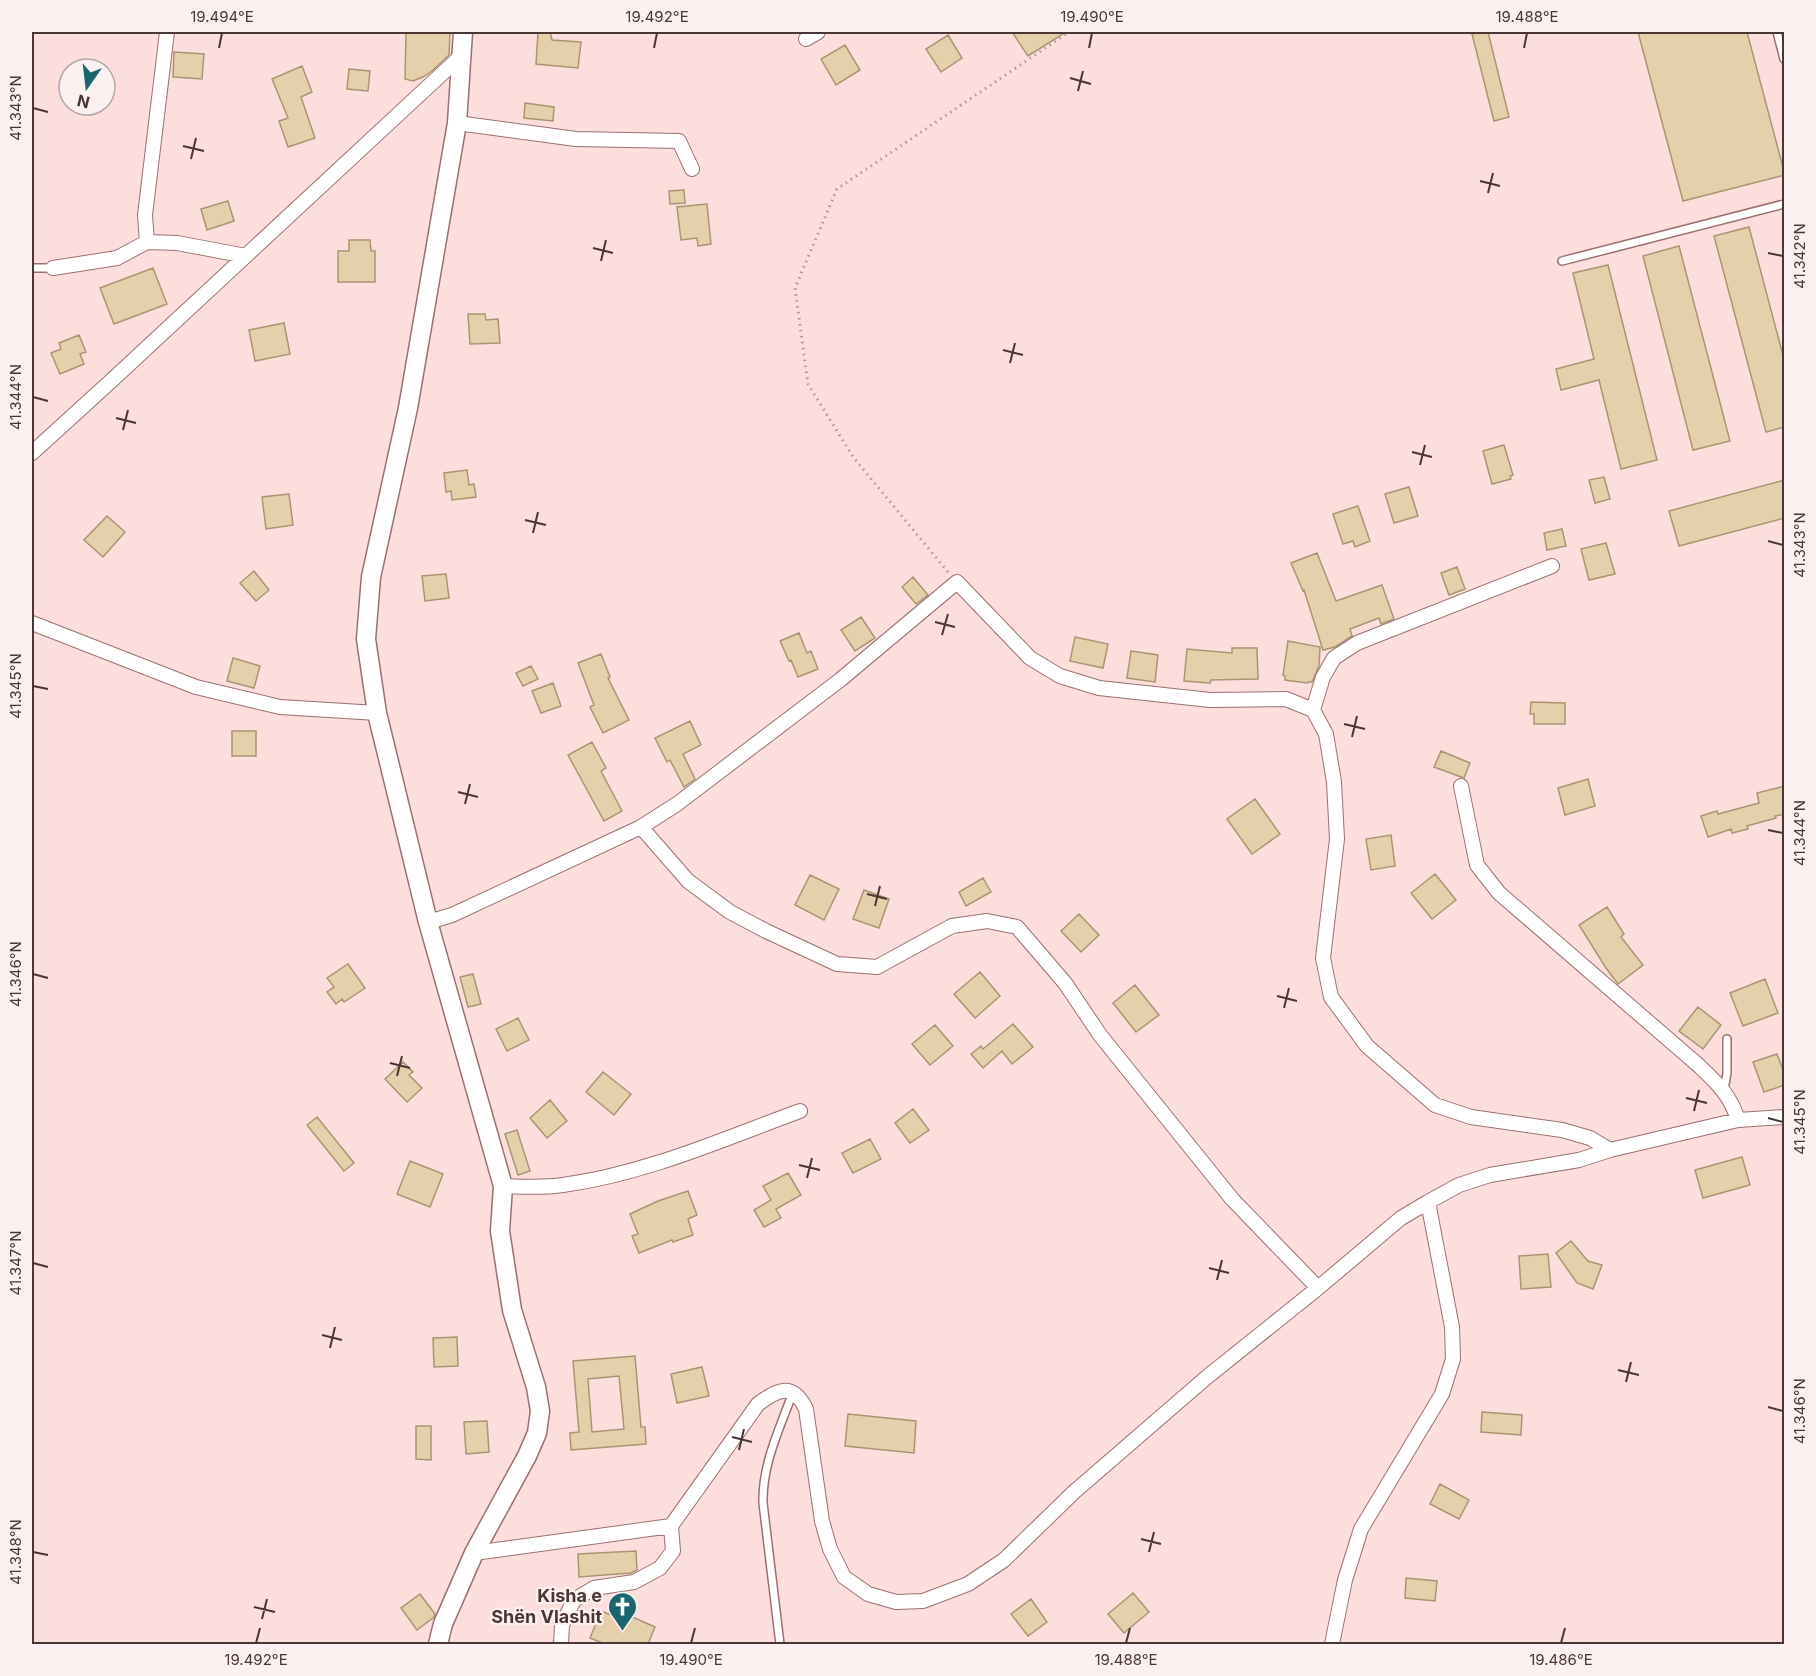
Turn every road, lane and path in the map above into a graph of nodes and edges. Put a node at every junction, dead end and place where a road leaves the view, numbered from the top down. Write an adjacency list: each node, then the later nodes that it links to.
1 (166, 32): 12 (street)
2 (463, 32): 7 (street)
3 (818, 32): 6 (street)
4 (1069, 32): 19 (path)
5 (1777, 32): 8 (lane)
6 (806, 39)
7 (460, 57): 9 (street); 13 (street)
8 (1785, 59)
9 (457, 123): 10 (street); 22 (street)
10 (692, 169)
11 (1785, 204): 14 (lane)
12 (147, 242): 13 (street); 16 (street)
13 (246, 256): 17 (street)
14 (1562, 261)
15 (32, 268): 16 (lane)
16 (53, 268)
17 (32, 453)
18 (1552, 566): 21 (street)
19 (957, 582): 21 (street); 24 (street)
20 (32, 623): 22 (street)
21 (1313, 710): 31 (street)
22 (377, 713): 25 (street)
23 (1461, 786): 27 (street)
24 (641, 827): 25 (street); 34 (street)
25 (429, 922): 32 (street)
26 (1727, 1039): 27 (lane)
27 (1724, 1090): 30 (street)
28 (800, 1110): 32 (street)
29 (1785, 1117): 30 (street)
30 (1738, 1120): 31 (street)
31 (1610, 1150): 33 (street)
32 (503, 1186): 37 (street)
33 (1428, 1202): 34 (street); 41 (street)
34 (1318, 1288): 35 (street)
35 (793, 1392): 36 (street); 40 (lane)
36 (671, 1526): 37 (street); 39 (street)
37 (474, 1553): 38 (street)
38 (438, 1644)
39 (561, 1644)
40 (780, 1644)
41 (1332, 1644)

